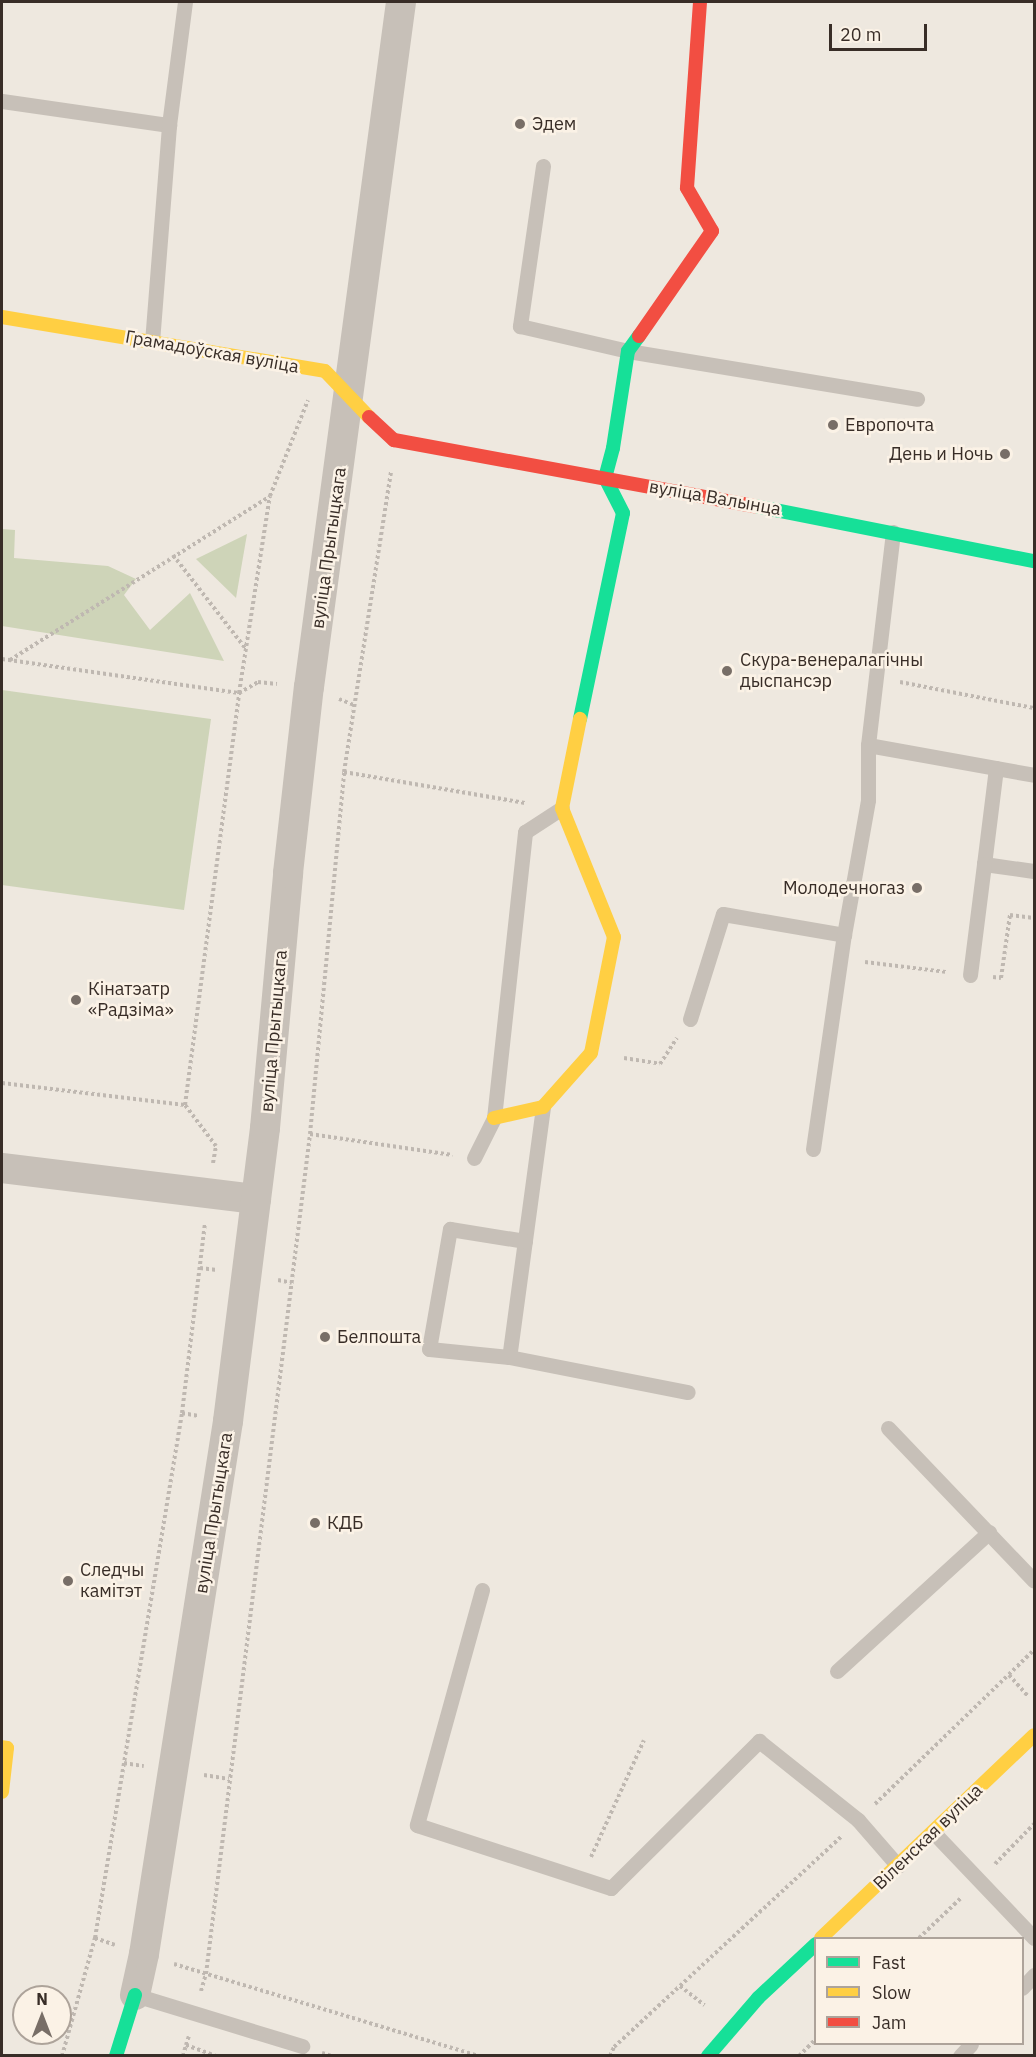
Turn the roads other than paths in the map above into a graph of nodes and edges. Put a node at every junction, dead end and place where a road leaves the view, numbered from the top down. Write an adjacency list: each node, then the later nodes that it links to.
1 (185, 2): 5 (lane)
2 (402, 2): 11 (street, вуліца Прытыцкага)
3 (700, 2): 9 (street)
4 (2, 101): 5 (lane)
5 (169, 125): 8 (lane)
6 (543, 166): 9 (lane)
7 (2, 318): 8 (street, Грамадоўская вуліца)
8 (152, 342): 11 (street, Грамадоўская вуліца)
9 (628, 351): 10 (lane); 13 (street)
10 (917, 399)
11 (350, 400): 12 (street, Грамадоўская вуліца); 30 (street, вуліца Прытыцкага)
12 (394, 440): 13 (street, вуліца Валынца)
13 (605, 478): 14 (street, вуліца Валынца); 19 (street)
14 (893, 532): 15 (street, вуліца Валынца); 16 (lane)
15 (1035, 561)
16 (868, 745): 17 (lane); 22 (lane)
17 (996, 768): 18 (lane); 20 (lane)
18 (1035, 775)
19 (562, 808): 25 (street); 26 (lane)
20 (984, 864): 21 (lane); 23 (lane)
21 (1035, 871)
22 (844, 935): 24 (lane); 27 (lane)
23 (970, 975)
24 (690, 1019)
25 (543, 1107): 26 (street); 31 (lane)
26 (494, 1118): 28 (lane)
27 (813, 1149)
28 (474, 1158)
29 (2, 1168): 30 (street)
30 (256, 1199): 49 (street, вуліца Прытыцкага)
31 (525, 1241): 32 (lane); 32 (lane)
32 (509, 1357): 33 (lane)
33 (688, 1392)
34 (888, 1428): 35 (lane)
35 (989, 1533): 36 (lane); 38 (lane)
36 (1035, 1581)
37 (482, 1590): 43 (lane)
38 (837, 1671)
39 (1035, 1735): 42 (street, Віленская вуліца)
40 (2, 1747): 41 (street)
41 (2, 1792)
42 (934, 1833): 43 (street, Віленская вуліца); 45 (lane)
43 (898, 1866): 44 (street, Віленская вуліца)
44 (822, 1937)
45 (1035, 1938)
46 (814, 1946): 52 (street)
47 (1035, 1975): 48 (lane)
48 (1024, 1987)
49 (135, 1995): 50 (lane); 51 (street, вуліца Прытыцкага)
50 (302, 2046)
51 (116, 2055)
52 (708, 2055)

